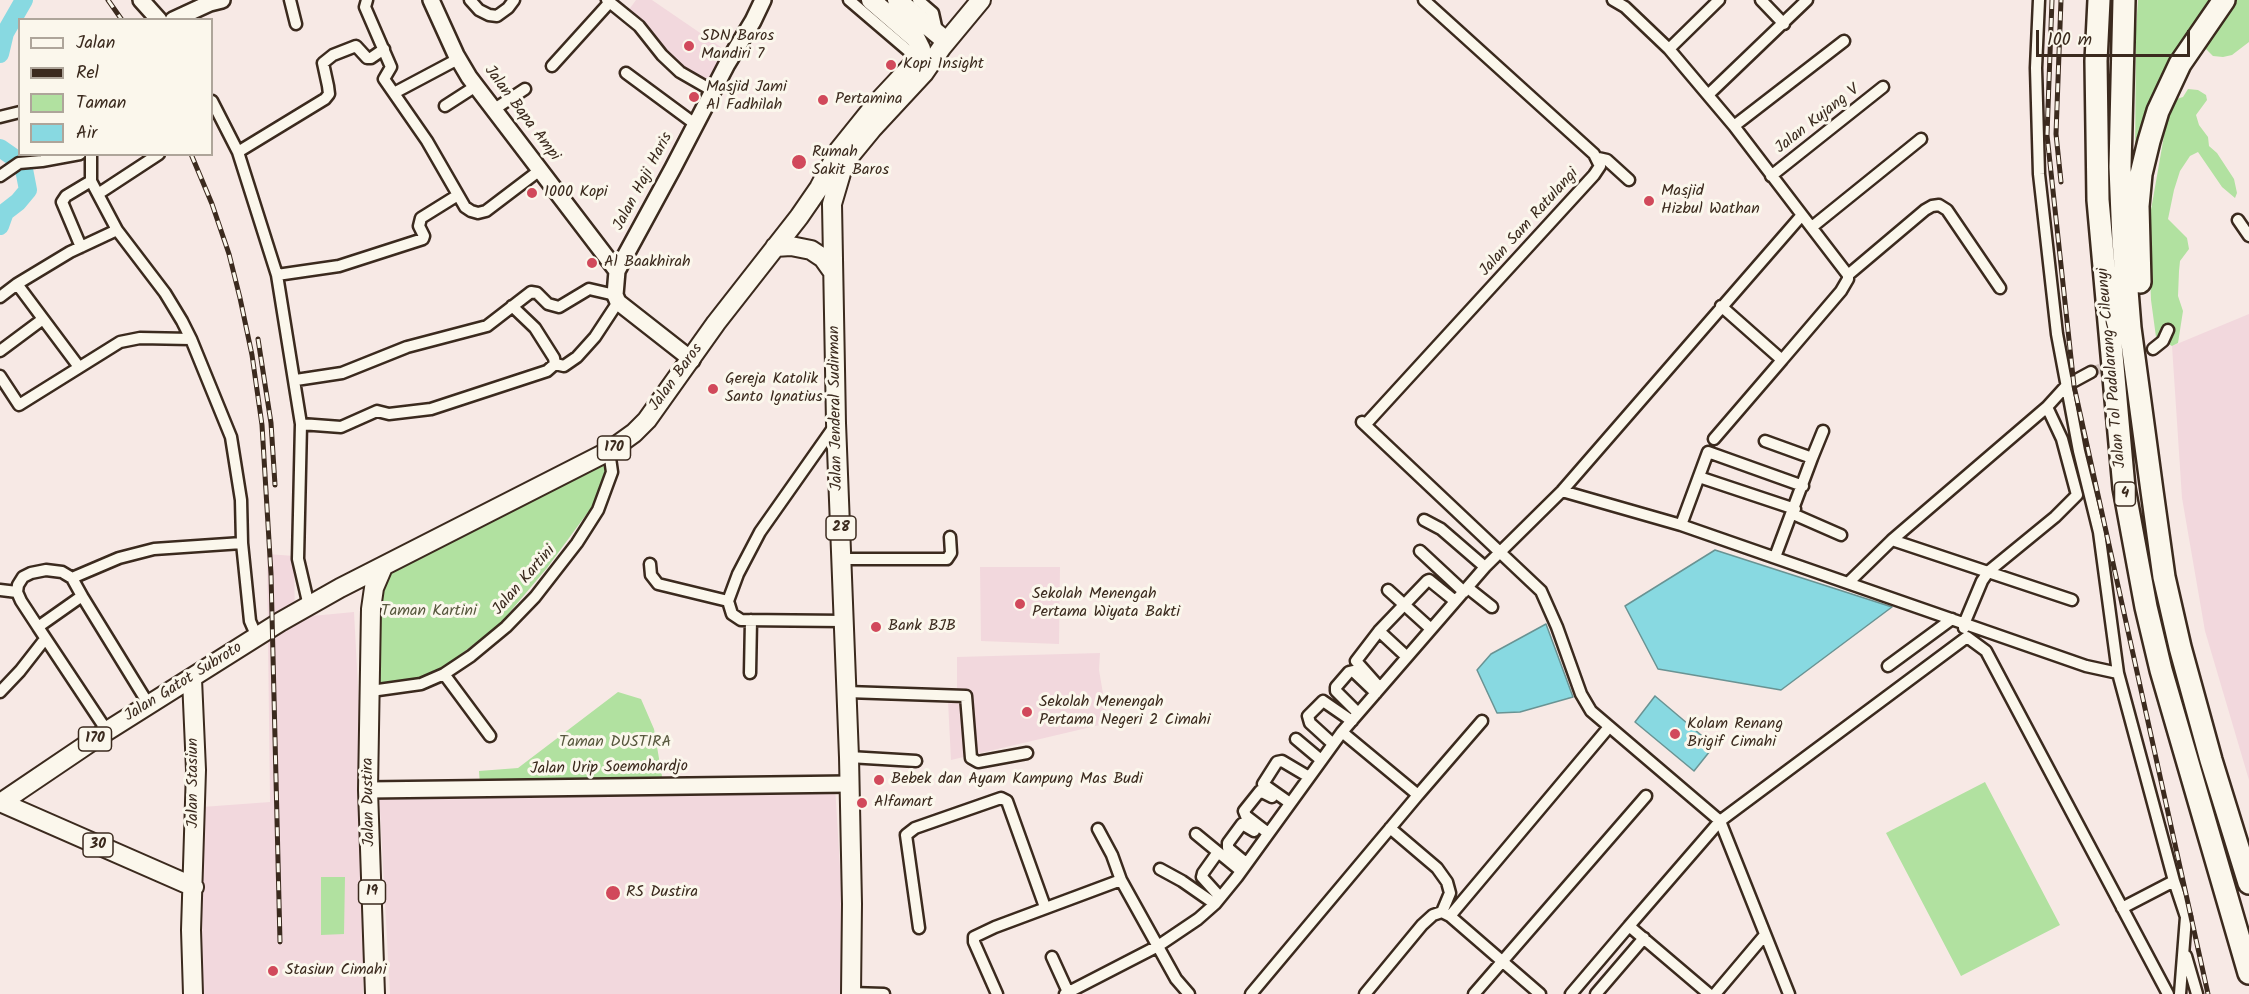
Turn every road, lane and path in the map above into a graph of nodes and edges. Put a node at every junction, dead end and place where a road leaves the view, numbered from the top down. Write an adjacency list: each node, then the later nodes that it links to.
1 (141, 0): 25 (street)
2 (222, 0): 26 (street)
3 (290, 0): 28 (street)
4 (367, 0): 33 (street)
5 (431, 0): 35 (street, Jalan Bapa Ampi)
6 (470, 0): 7 (street)
7 (513, 0)
8 (763, 0): 41 (street, Jalan Haji Haris)
9 (849, 0): 34 (street)
10 (871, 0): 27 (main road)
11 (897, 0): 30 (main road)
12 (918, 0): 30 (street)
13 (1424, 0): 54 (street, Jalan Sam Ratulangi)
14 (1613, 0): 24 (street)
15 (1719, 0): 32 (street)
16 (1761, 0): 29 (street)
17 (1807, 0): 29 (street)
18 (2039, 0): 93 (street)
19 (2099, 0): 202 (highway, Jalan Tol Padalarang–Cileunyi / 4)
20 (2124, 0): 95 (highway, Jalan Tol Padalarang–Cileunyi / 4)
21 (2224, 0): 95 (highway)
22 (608, 1): 36 (street); 41 (street)
23 (977, 1): 30 (main road)
24 (1628, 4): 32 (street)
25 (157, 18)
26 (177, 18)
27 (894, 19): 30 (main road); 34 (main road)
28 (296, 24)
29 (1784, 24): 43 (street)
30 (941, 37): 63 (main road, Jalan Jenderal Sudirman)
31 (1844, 41): 48 (street)
32 (1669, 49): 43 (street)
33 (384, 50): 42 (street); 50 (street)
34 (918, 58): 62 (main road, Jalan Baros / 170)
35 (458, 59): 38 (street, Jalan Bapa Ampi); 42 (street)
36 (552, 66)
37 (626, 73): 47 (street)
38 (476, 87): 45 (street); 46 (street, Jalan Bapa Ampi)
39 (1883, 87): 57 (street, Jalan Kujang V)
40 (525, 89): 46 (street)
41 (713, 91): 47 (street, Jalan Haji Haris)
42 (394, 93): 61 (street)
43 (1708, 95): 48 (street)
44 (213, 103): 50 (street)
45 (445, 106)
46 (493, 110): 56 (street, Jalan Bapa Ampi)
47 (695, 124): 71 (street, Jalan Haji Haris)
48 (1734, 126): 57 (street)
49 (1921, 139): 66 (street)
50 (238, 152): 73 (street)
51 (69, 156): 55 (street)
52 (91, 156): 59 (street)
53 (156, 156): 60 (street)
54 (1598, 158): 58 (street); 114 (street, Jalan Sam Ratulangi)
55 (5, 169)
56 (540, 170): 61 (street); 71 (street, Jalan Bapa Ampi)
57 (1771, 176): 64 (street)
58 (1629, 180)
59 (91, 181): 60 (street); 69 (street)
60 (98, 194): 67 (street)
61 (458, 195): 73 (street)
62 (811, 200): 63 (main road); 70 (main road, Jalan Baros / 170)
63 (832, 204): 72 (main road, Jalan Jenderal Sudirman)
64 (1802, 215): 66 (street); 80 (street)
65 (2238, 220): 68 (street)
66 (1812, 227): 74 (street)
67 (117, 230): 69 (street); 83 (street)
68 (2249, 236)
69 (81, 247): 75 (street)
70 (775, 247): 72 (main road); 86 (main road, Jalan Baros / 170)
71 (617, 271): 78 (street, Jalan Haji Haris)
72 (833, 272): 96 (main road, Jalan Jenderal Sudirman / 28)
73 (277, 275): 92 (street)
74 (1848, 275): 76 (street); 87 (street)
75 (17, 284): 77 (street); 81 (street)
76 (2000, 288)
77 (0, 297)
78 (617, 298): 79 (street); 86 (street); 88 (street)
79 (512, 306): 88 (street); 92 (street)
80 (1721, 306): 87 (street); 105 (street)
81 (44, 319): 85 (street); 89 (street)
82 (2168, 330): 84 (street)
83 (191, 339): 89 (street); 112 (street)
84 (2153, 349)
85 (0, 351)
86 (692, 360): 101 (main road, Jalan Baros / 170)
87 (1782, 360): 99 (street)
88 (555, 364): 97 (street)
89 (79, 367): 91 (street)
90 (2091, 372): 93 (street)
91 (0, 376)
92 (296, 380): 97 (street)
93 (2067, 385): 94 (street); 148 (street)
94 (2047, 407): 111 (street); 120 (street)
95 (2143, 413): 188 (highway, Jalan Tol Padalarang–Cileunyi / 4)
96 (836, 423): 116 (main road, Jalan Jenderal Sudirman / 28); 130 (street)
97 (301, 424): 133 (street)
98 (1823, 431): 102 (street)
99 (1714, 440)
100 (1765, 441): 102 (street)
101 (609, 452): 118 (main road, Jalan Baros / 170); 150 (street, Jalan Kartini)
102 (1812, 458): 104 (street)
103 (1699, 477): 104 (street); 106 (street); 108 (street)
104 (1803, 486): 106 (street)
105 (1562, 491): 108 (street); 114 (street)
106 (1794, 511): 109 (street); 115 (street)
107 (1424, 520): 119 (street)
108 (1681, 525): 115 (street)
109 (1841, 535)
110 (950, 537): 116 (street)
111 (1892, 540): 120 (street); 122 (street)
112 (242, 543): 121 (street); 143 (street)
113 (1420, 551): 126 (street)
114 (1500, 551): 119 (street); 159 (street, Jalan Sam Ratulangi)
115 (1775, 557): 122 (street)
116 (842, 559): 138 (main road, Jalan Jenderal Sudirman / 28)
117 (650, 564): 130 (street)
118 (383, 567): 123 (main road, Jalan Baros / 170); 135 (main road, Jalan Dustira / 19)
119 (1485, 567): 126 (street)
120 (1989, 571): 129 (street); 139 (street)
121 (72, 578): 127 (street); 128 (street)
122 (1849, 582): 136 (street)
123 (340, 588): 133 (main road, Jalan Gatot Subroto / 170); 135 (main road)
124 (0, 590): 127 (street)
125 (1388, 590): 132 (street)
126 (1466, 590): 131 (street); 134 (street)
127 (17, 592): 140 (street)
128 (82, 596): 140 (street); 156 (street)
129 (2072, 600)
130 (728, 601): 137 (street)
131 (1455, 601): 132 (street); 141 (street)
132 (1404, 604): 141 (street); 142 (street)
133 (309, 606): 143 (main road, Jalan Gatot Subroto / 170)
134 (1491, 607)
135 (371, 609): 153 (main road, Jalan Dustira / 19)
136 (1952, 619): 139 (street); 147 (street)
137 (751, 620): 138 (street); 149 (street)
138 (845, 621): 155 (main road, Jalan Jenderal Sudirman / 28)
139 (1964, 624): 144 (street); 148 (street)
140 (38, 627): 145 (street)
141 (1431, 629): 146 (street)
142 (1379, 631): 146 (street); 152 (street)
143 (257, 637): 151 (main road, Jalan Gatot Subroto / 170)
144 (1967, 637): 178 (street); 192 (street)
145 (45, 639): 154 (street); 160 (street)
146 (1407, 657): 152 (street)
147 (1888, 666)
148 (2118, 673): 187 (street)
149 (750, 674)
150 (444, 675): 153 (street, Jalan Kartini); 162 (street)
151 (192, 679): 156 (main road, Jalan Gatot Subroto / 170); 189 (main road, Jalan Stasiun)
152 (1378, 690): 157 (street); 157 (street)
153 (371, 691): 172 (main road, Jalan Dustira / 19)
154 (0, 692)
155 (847, 692): 165 (street); 166 (main road, Jalan Jenderal Sudirman / 28)
156 (149, 705): 160 (main road, Jalan Gatot Subroto / 170)
157 (1355, 717): 161 (street); 164 (street)
158 (1482, 721): 173 (street)
159 (1609, 728): 178 (street, Jalan Sam Ratulangi); 193 (street)
160 (107, 731): 170 (main road, Jalan Gatot Subroto / 170)
161 (1342, 732): 164 (street); 173 (street)
162 (490, 736)
163 (1296, 739): 167 (street)
164 (1333, 744): 167 (street)
165 (1027, 753)
166 (849, 757): 168 (street); 171 (main road, Jalan Jenderal Sudirman / 28)
167 (1322, 760): 169 (street)
168 (916, 761)
169 (1309, 777): 176 (street); 176 (street)
170 (28, 783): 175 (main road, Jalan Gatot Subroto / 170); 177 (main road)
171 (850, 784): 172 (street, Jalan Urip Soemohardjo); 204 (main road, Jalan Jenderal Sudirman / 28)
172 (368, 790): 207 (main road, Jalan Dustira / 19)
173 (1418, 795): 179 (street)
174 (1647, 796): 201 (street)
175 (1, 802): 177 (main road, 30)
176 (1288, 806): 182 (street); 182 (street)
177 (27, 814): 189 (main road, 30)
178 (1720, 821): 194 (street); 196 (street)
179 (1390, 828): 193 (street); 211 (street)
180 (1098, 829): 186 (street)
181 (1196, 834): 183 (street)
182 (1266, 836): 184 (street); 184 (street)
183 (1218, 852): 184 (street); 190 (street)
184 (1243, 867): 190 (street)
185 (1160, 869): 190 (street)
186 (1121, 880): 191 (street); 198 (street)
187 (2174, 881): 192 (street); 199 (street)
188 (2249, 883)
189 (194, 887): 206 (main road, Jalan Stasiun)
190 (1217, 901): 198 (street)
191 (1045, 908): 195 (street); 209 (street)
192 (2122, 908): 221 (street)
193 (1446, 914): 201 (street); 212 (street)
194 (1629, 926): 197 (street); 215 (street)
195 (919, 928)
196 (1764, 936): 219 (street); 220 (street)
197 (1644, 938): 203 (street); 216 (street)
198 (1158, 946): 205 (street); 210 (street)
199 (2184, 951): 222 (street); 223 (street)
200 (1052, 957): 205 (street)
201 (1502, 962): 213 (street); 214 (street)
202 (2249, 973)
203 (1699, 985): 217 (street); 218 (street)
204 (851, 993): 208 (street)
205 (1066, 993)
206 (193, 994)
207 (375, 994)
208 (884, 994)
209 (997, 994)
210 (1189, 994)
211 (1251, 994)
212 (1365, 994)
213 (1474, 994)
214 (1540, 994)
215 (1571, 994)
216 (1596, 994)
217 (1691, 994)
218 (1709, 994)
219 (1715, 994)
220 (1789, 994)
221 (2168, 994)
222 (2180, 994)
223 (2197, 994)

